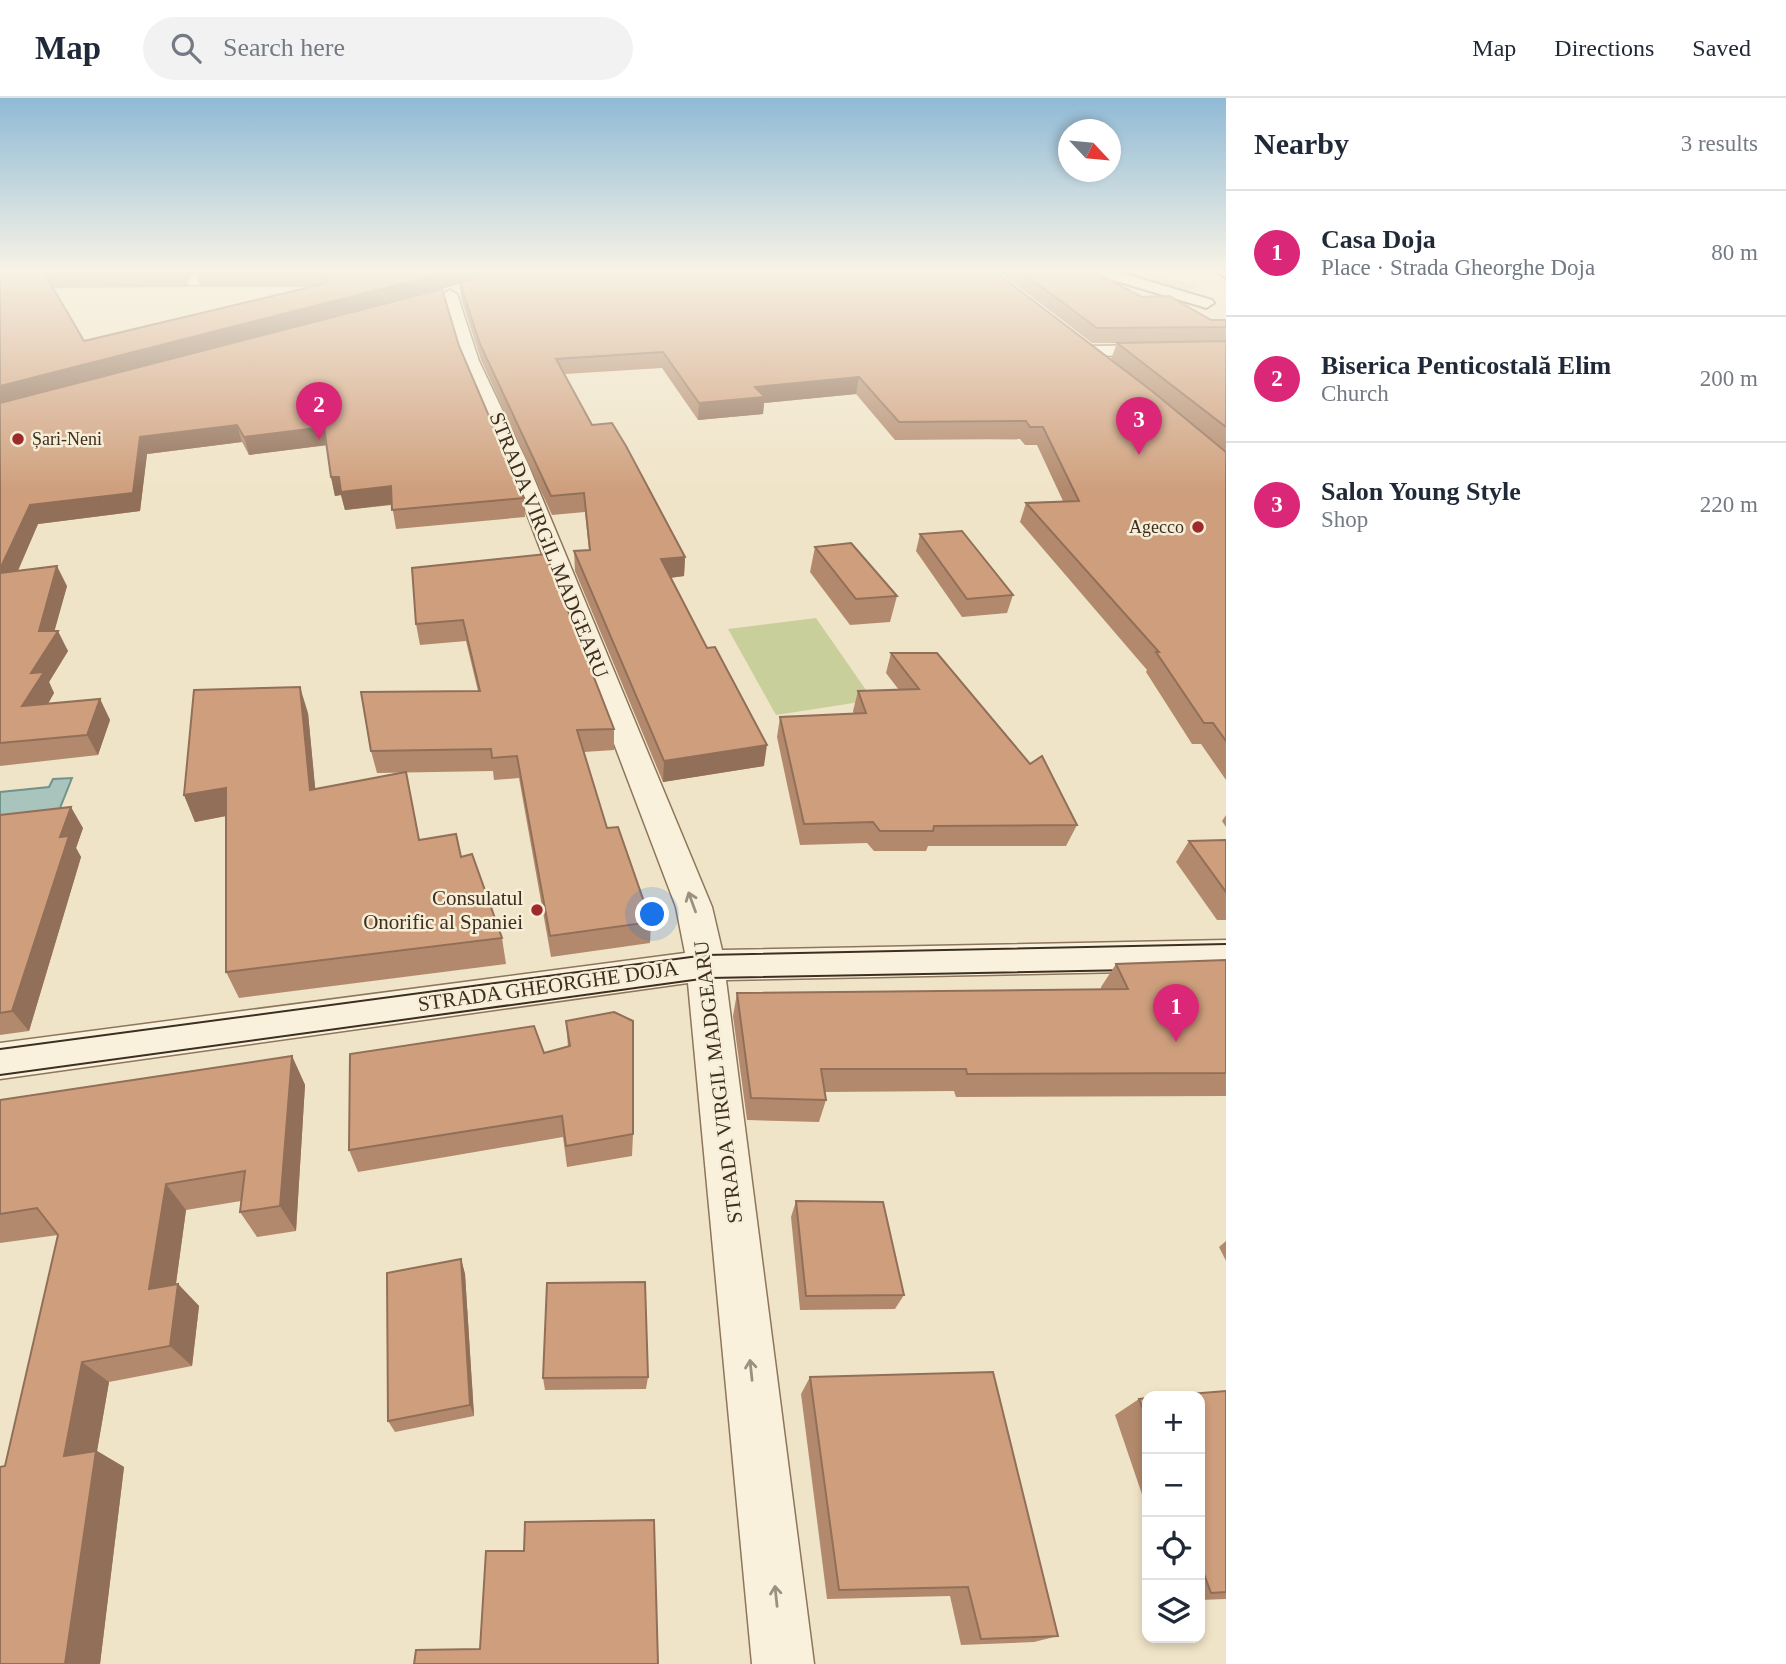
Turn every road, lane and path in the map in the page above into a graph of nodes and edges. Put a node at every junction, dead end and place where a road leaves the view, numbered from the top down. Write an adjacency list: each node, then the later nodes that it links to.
1 (465, 343): 5 (street, STRADA VIRGIL MADGEARU, one-way to 1)
2 (1226, 349): 3 (street)
3 (1111, 368)
4 (1226, 955): 5 (street, STRADA GHEORGHE DOJA)
5 (707, 965): 6 (street, STRADA GHEORGHE DOJA); 7 (street, STRADA VIRGIL MADGEARU, one-way to 5)
6 (0, 1061)
7 (783, 1664)

